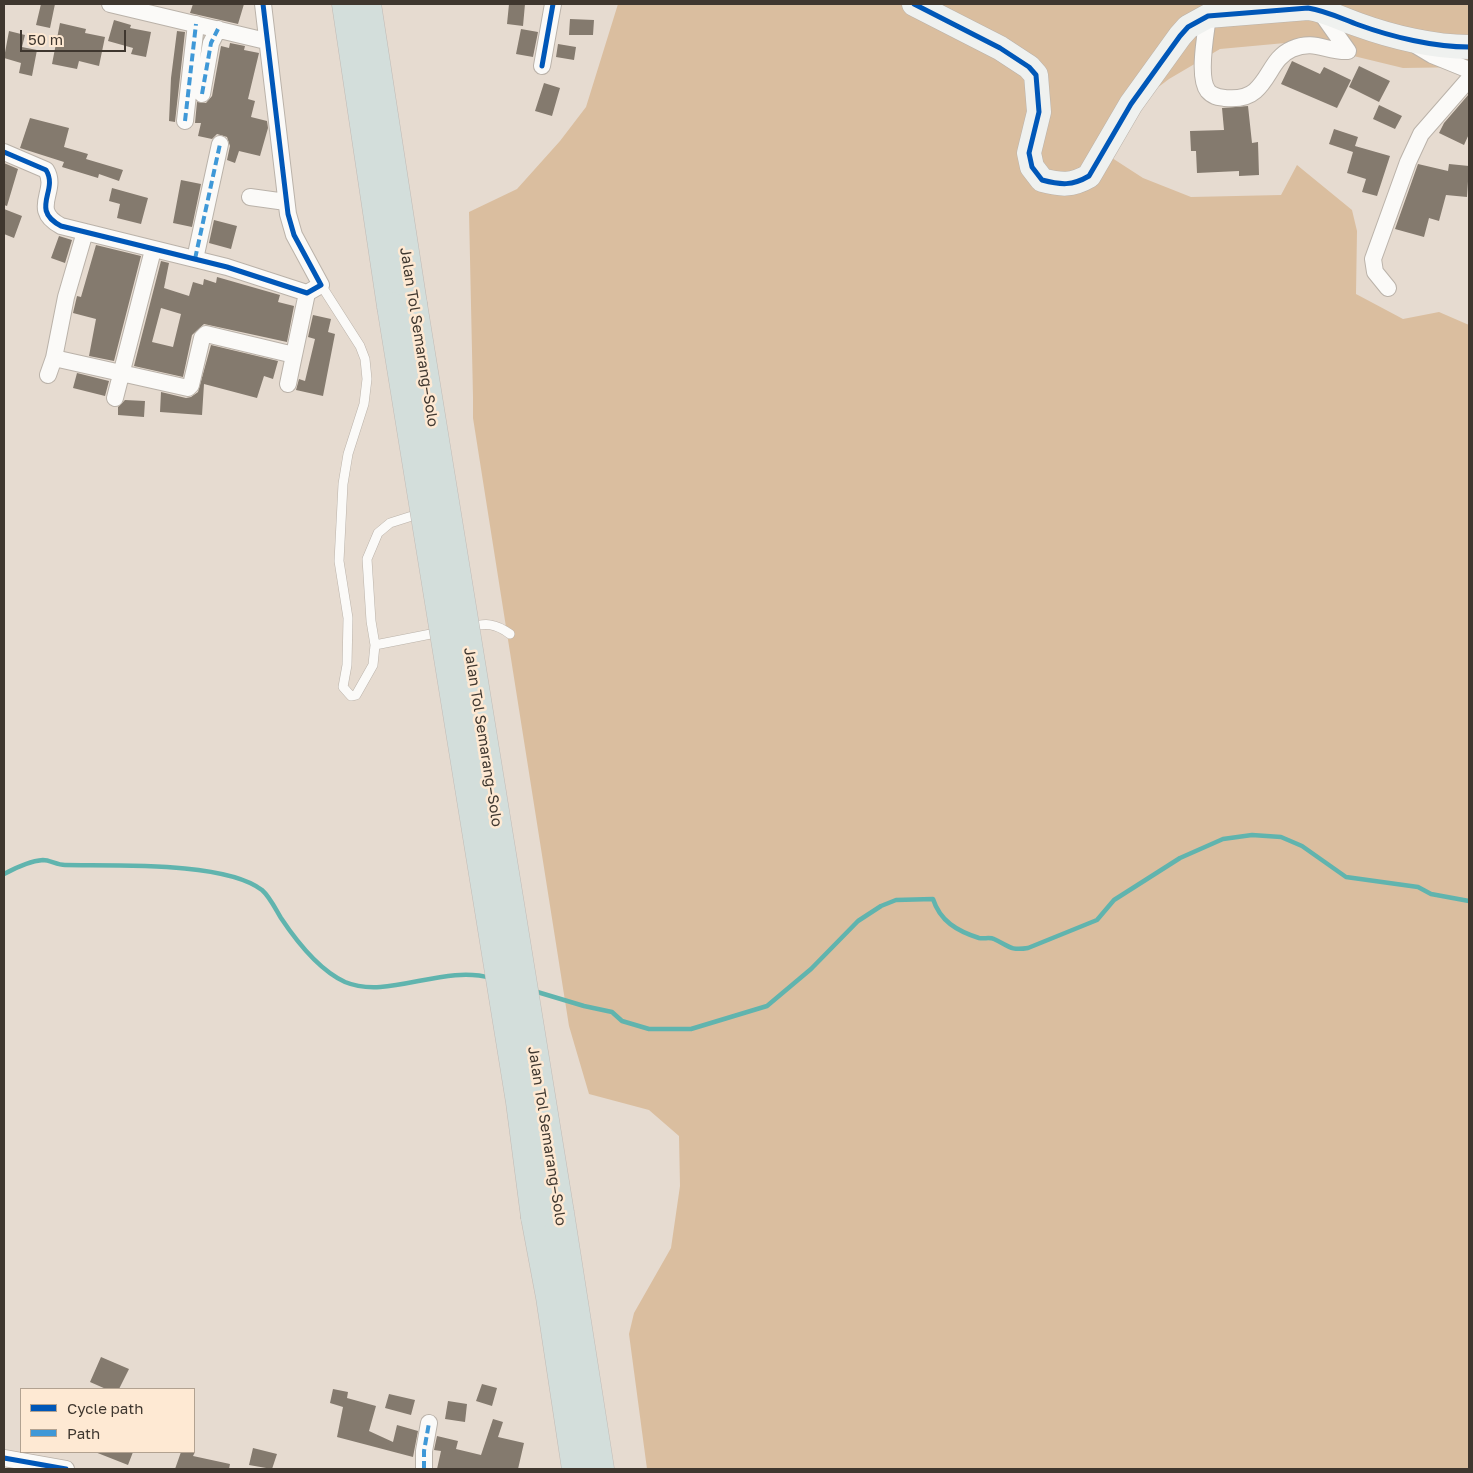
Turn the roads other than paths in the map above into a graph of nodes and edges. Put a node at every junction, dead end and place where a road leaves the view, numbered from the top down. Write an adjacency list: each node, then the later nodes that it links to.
1 (110, 4): 9 (street)
2 (263, 4): 12 (street)
3 (346, 4): 28 (highway, Jalan Tol Semarang–Solo)
4 (367, 4): 28 (highway, Jalan Tol Semarang–Solo)
5 (553, 4): 14 (street)
6 (914, 4): 8 (street)
7 (1319, 10): 8 (street); 8 (street); 11 (street)
8 (1208, 16)
9 (196, 24): 10 (street); 18 (street)
10 (218, 29): 12 (street); 17 (street)
11 (1405, 38): 13 (street); 15 (street)
12 (266, 41): 22 (street)
13 (1469, 47)
14 (542, 66)
15 (1469, 70)
16 (1469, 80): 26 (street)
17 (202, 94)
18 (185, 121)
19 (220, 144): 25 (street)
20 (4, 152): 23 (street)
21 (250, 197): 22 (street)
22 (286, 202): 27 (street)
23 (85, 232): 24 (street); 30 (street)
24 (153, 250): 25 (street); 31 (street)
25 (195, 259): 27 (street)
26 (1388, 288)
27 (314, 289): 29 (street); 37 (lane)
28 (402, 305): 38 (highway, Jalan Tol Semarang–Solo, bridge)
29 (294, 355): 31 (street); 33 (street)
30 (54, 358): 31 (street); 32 (street)
31 (122, 374): 34 (street)
32 (48, 375)
33 (288, 384)
34 (115, 398)
35 (412, 516): 37 (lane)
36 (510, 634): 37 (lane)
37 (375, 645)
38 (548, 1215): 43 (highway, Jalan Tol Semarang–Solo); 44 (highway, Jalan Tol Semarang–Solo)
39 (429, 1423): 42 (street)
40 (4, 1458): 41 (street)
41 (66, 1469)
42 (424, 1469)
43 (576, 1469)
44 (600, 1469)

